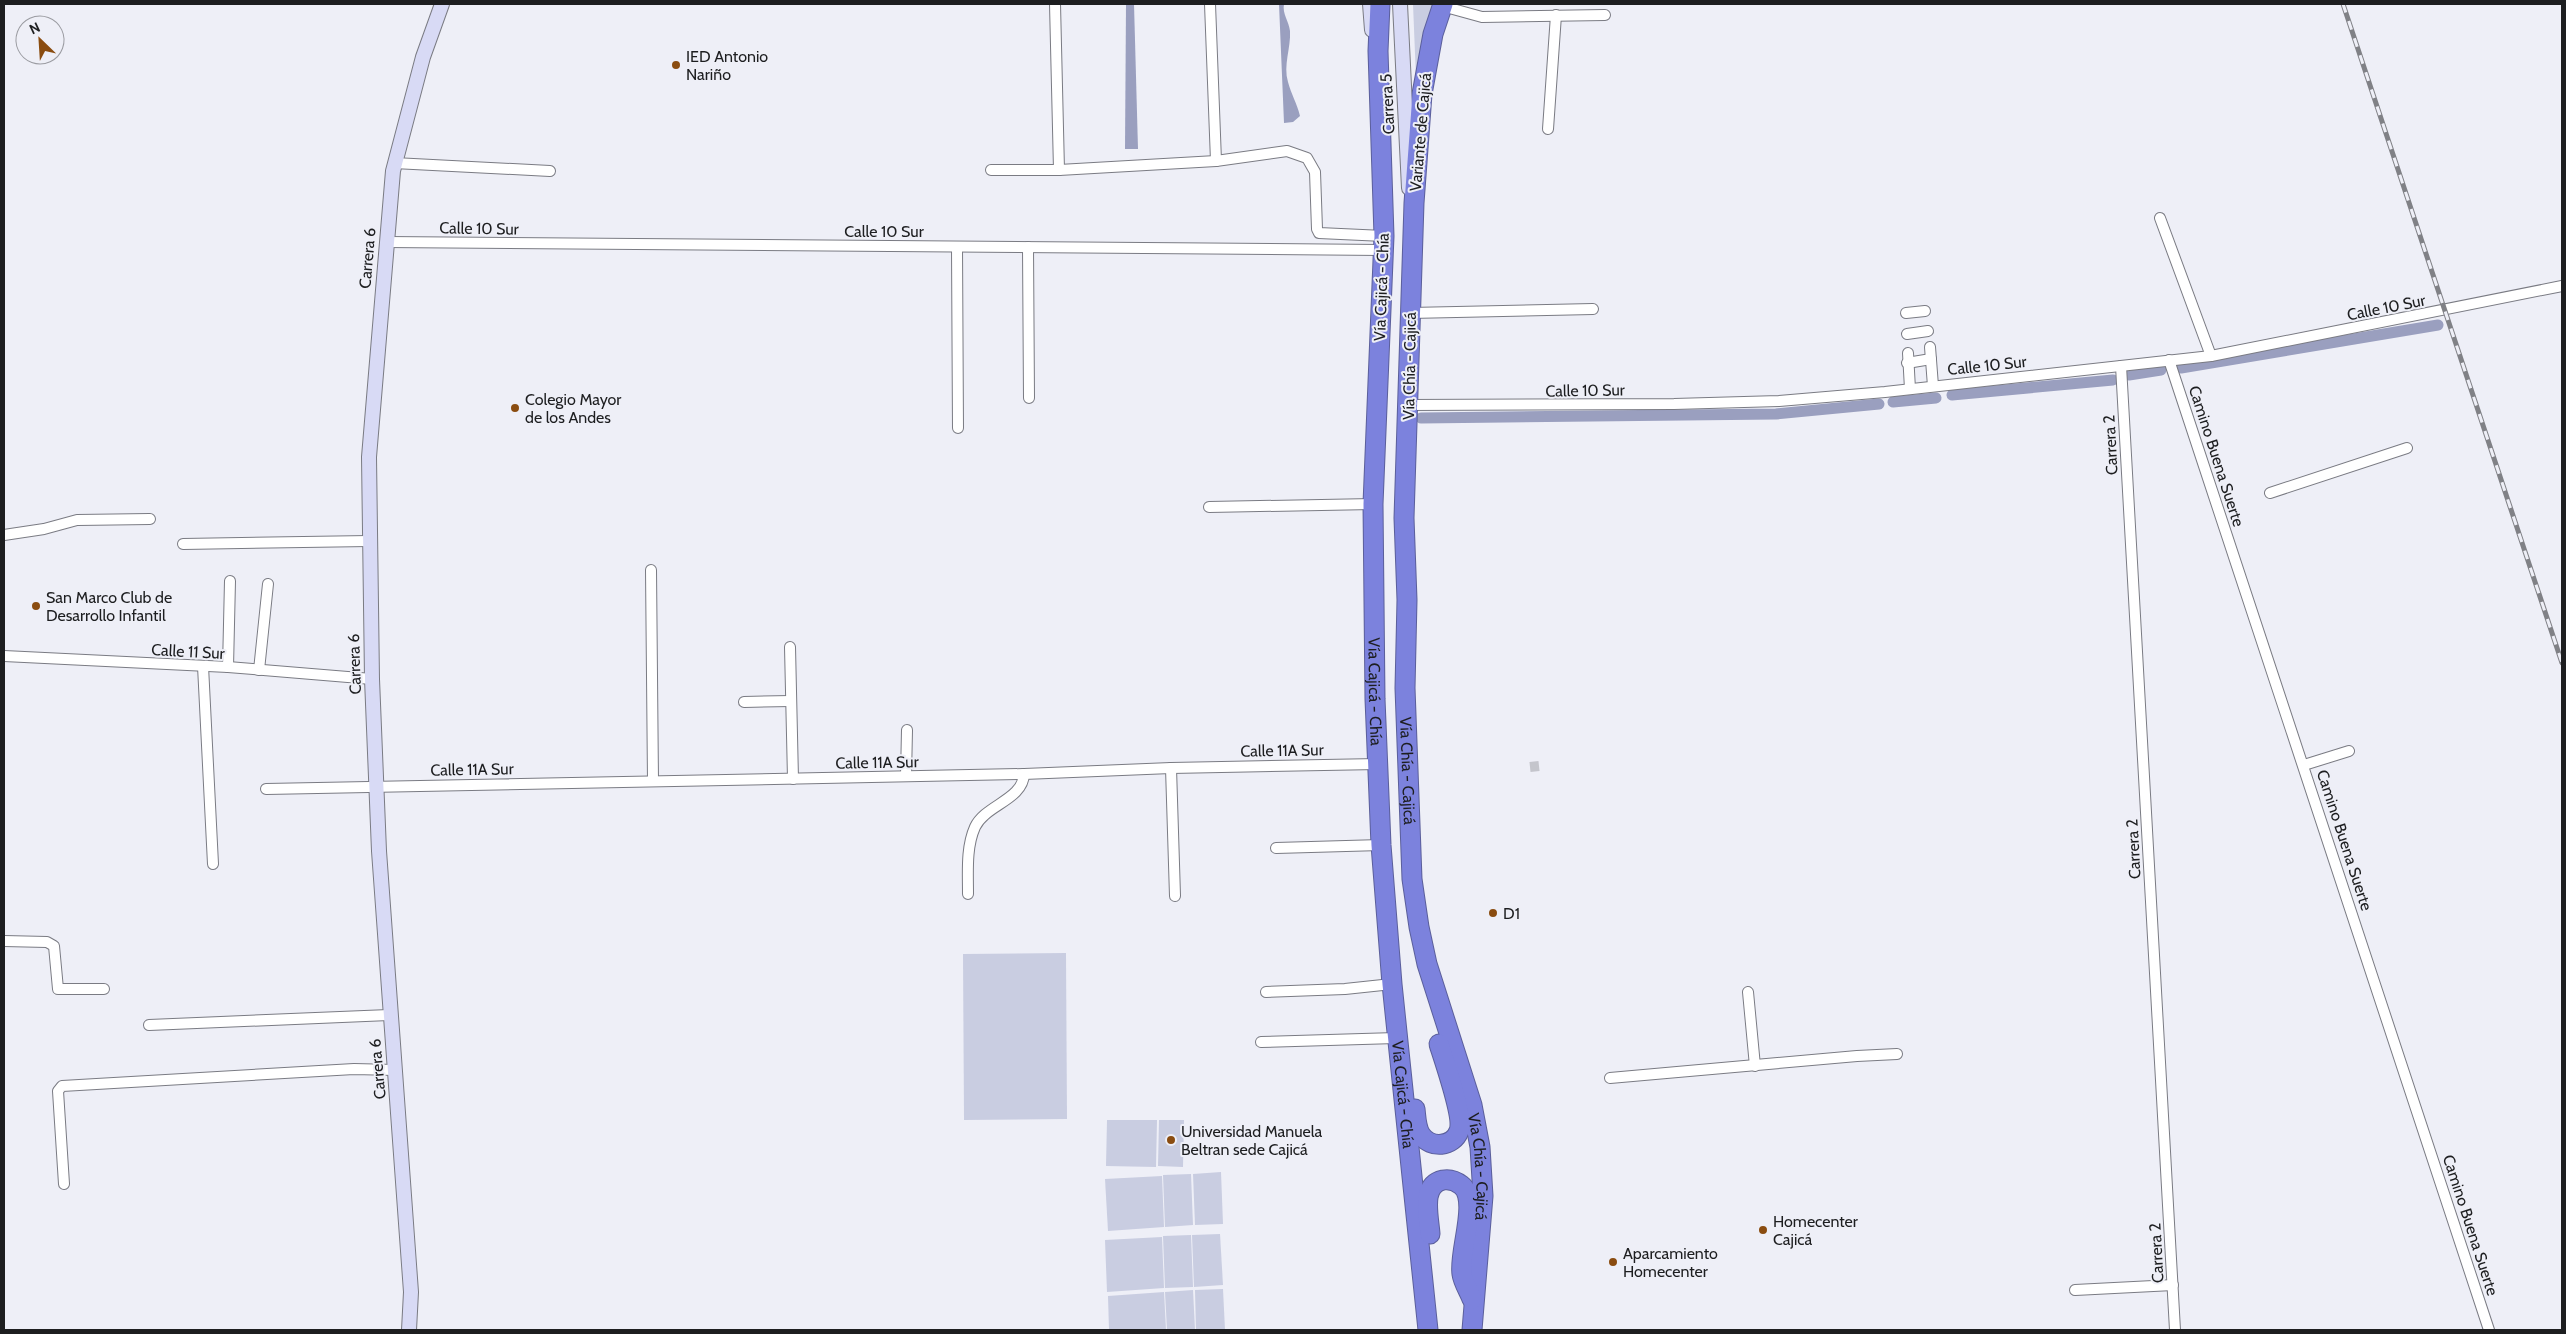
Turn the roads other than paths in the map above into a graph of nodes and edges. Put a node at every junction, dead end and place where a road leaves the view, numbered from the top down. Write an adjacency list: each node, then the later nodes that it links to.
1 (442, 4): 13 (main road, Carrera 6)
2 (1055, 4): 15 (street)
3 (1210, 4): 12 (street)
4 (1370, 4): 10 (main road, Carrera 5)
5 (1380, 4): 10 (highway)
6 (1400, 4): 17 (main road, Carrera 5)
7 (1443, 5): 8 (street); 17 (highway, Variante de Cajicá)
8 (1556, 15): 9 (street); 11 (street)
9 (1605, 15)
10 (1378, 51): 20 (highway, Vía Cajicá - Chía)
11 (1548, 129)
12 (1216, 161): 15 (street); 20 (street)
13 (394, 163): 16 (street); 19 (main road, Carrera 6)
14 (992, 170): 15 (street)
15 (1059, 170)
16 (550, 171)
17 (1414, 203): 26 (highway, Vía Chía - Cajicá)
18 (2160, 218): 31 (street)
19 (386, 242): 21 (street, Calle 10 Sur); 46 (main road, Carrera 6)
20 (1383, 243): 22 (street, Calle 10 Sur); 42 (highway, Vía Cajicá - Chía)
21 (957, 247): 22 (street, Calle 10 Sur); 39 (street)
22 (1028, 247): 37 (street)
23 (2562, 286): 31 (street, Calle 10 Sur)
24 (1593, 309): 26 (street)
25 (1925, 311): 27 (street)
26 (1410, 313): 38 (highway, Vía Chía - Cajicá)
27 (1906, 313)
28 (1928, 331): 29 (street)
29 (1907, 334)
30 (1930, 347): 32 (street)
31 (2211, 356): 33 (street, Calle 10 Sur)
32 (1931, 359): 35 (street); 36 (street)
33 (2169, 360): 34 (street, Calle 10 Sur); 62 (street, Camino Buena Suerte)
34 (2121, 366): 35 (street, Calle 10 Sur); 90 (street, Carrera 2)
35 (1933, 386): 36 (street, Calle 10 Sur)
36 (1910, 389): 38 (street, Calle 10 Sur)
37 (1029, 398)
38 (1408, 405): 80 (highway, Vía Chía - Cajicá)
39 (958, 428)
40 (2407, 448): 41 (street)
41 (2270, 493)
42 (1373, 504): 43 (street); 61 (highway, Vía Cajicá - Chía)
43 (1209, 506)
44 (150, 519): 45 (street)
45 (4, 535)
46 (369, 541): 47 (street); 56 (main road, Carrera 6)
47 (183, 544)
48 (651, 570): 67 (street)
49 (230, 580): 54 (street)
50 (268, 584): 55 (street)
51 (790, 647): 57 (street)
52 (4, 656): 53 (street, Calle 11 Sur)
53 (203, 666): 54 (street, Calle 11 Sur); 72 (street)
54 (228, 667): 55 (street, Calle 11 Sur)
55 (259, 670): 56 (street, Calle 11 Sur)
56 (372, 679): 68 (main road, Carrera 6)
57 (791, 701): 58 (street); 66 (street)
58 (744, 702)
59 (906, 730): 65 (street)
60 (2349, 752): 62 (street)
61 (1378, 764): 63 (street, Calle 11A Sur); 70 (highway, Vía Cajicá - Chía)
62 (2304, 765): 98 (street, Camino Buena Suerte)
63 (1171, 768): 64 (street, Calle 11A Sur); 74 (street)
64 (1024, 774): 65 (street, Calle 11A Sur); 73 (street)
65 (906, 776): 66 (street, Calle 11A Sur)
66 (793, 779): 67 (street, Calle 11A Sur)
67 (653, 781): 68 (street, Calle 11A Sur)
68 (377, 787): 69 (street, Calle 11A Sur); 81 (main road, Carrera 6)
69 (266, 789)
70 (1381, 845): 71 (street); 76 (highway, Vía Cajicá - Chía)
71 (1276, 848)
72 (213, 864)
73 (968, 894)
74 (1175, 896)
75 (4, 941): 77 (street)
76 (1392, 984): 78 (street); 84 (highway, Vía Cajicá - Chía)
77 (104, 989)
78 (1266, 992)
79 (1748, 992): 86 (street)
80 (1441, 1006): 84 (highway); 92 (highway, Vía Chía - Cajicá)
81 (389, 1015): 82 (street); 87 (main road, Carrera 6)
82 (150, 1025)
83 (1261, 1042): 84 (street)
84 (1397, 1045): 94 (highway, Vía Cajicá - Chía)
85 (1898, 1054): 86 (street)
86 (1754, 1066): 88 (street)
87 (395, 1070): 89 (street); 93 (main road, Carrera 6)
88 (1610, 1078)
89 (64, 1184)
90 (2173, 1285): 91 (street); 97 (street, Carrera 2)
91 (2075, 1290)
92 (1473, 1303): 95 (highway); 96 (highway, Vía Chía - Cajicá)
93 (409, 1330)
94 (1428, 1330)
95 (1438, 1330)
96 (1472, 1330)
97 (2175, 1330)
98 (2489, 1330)

